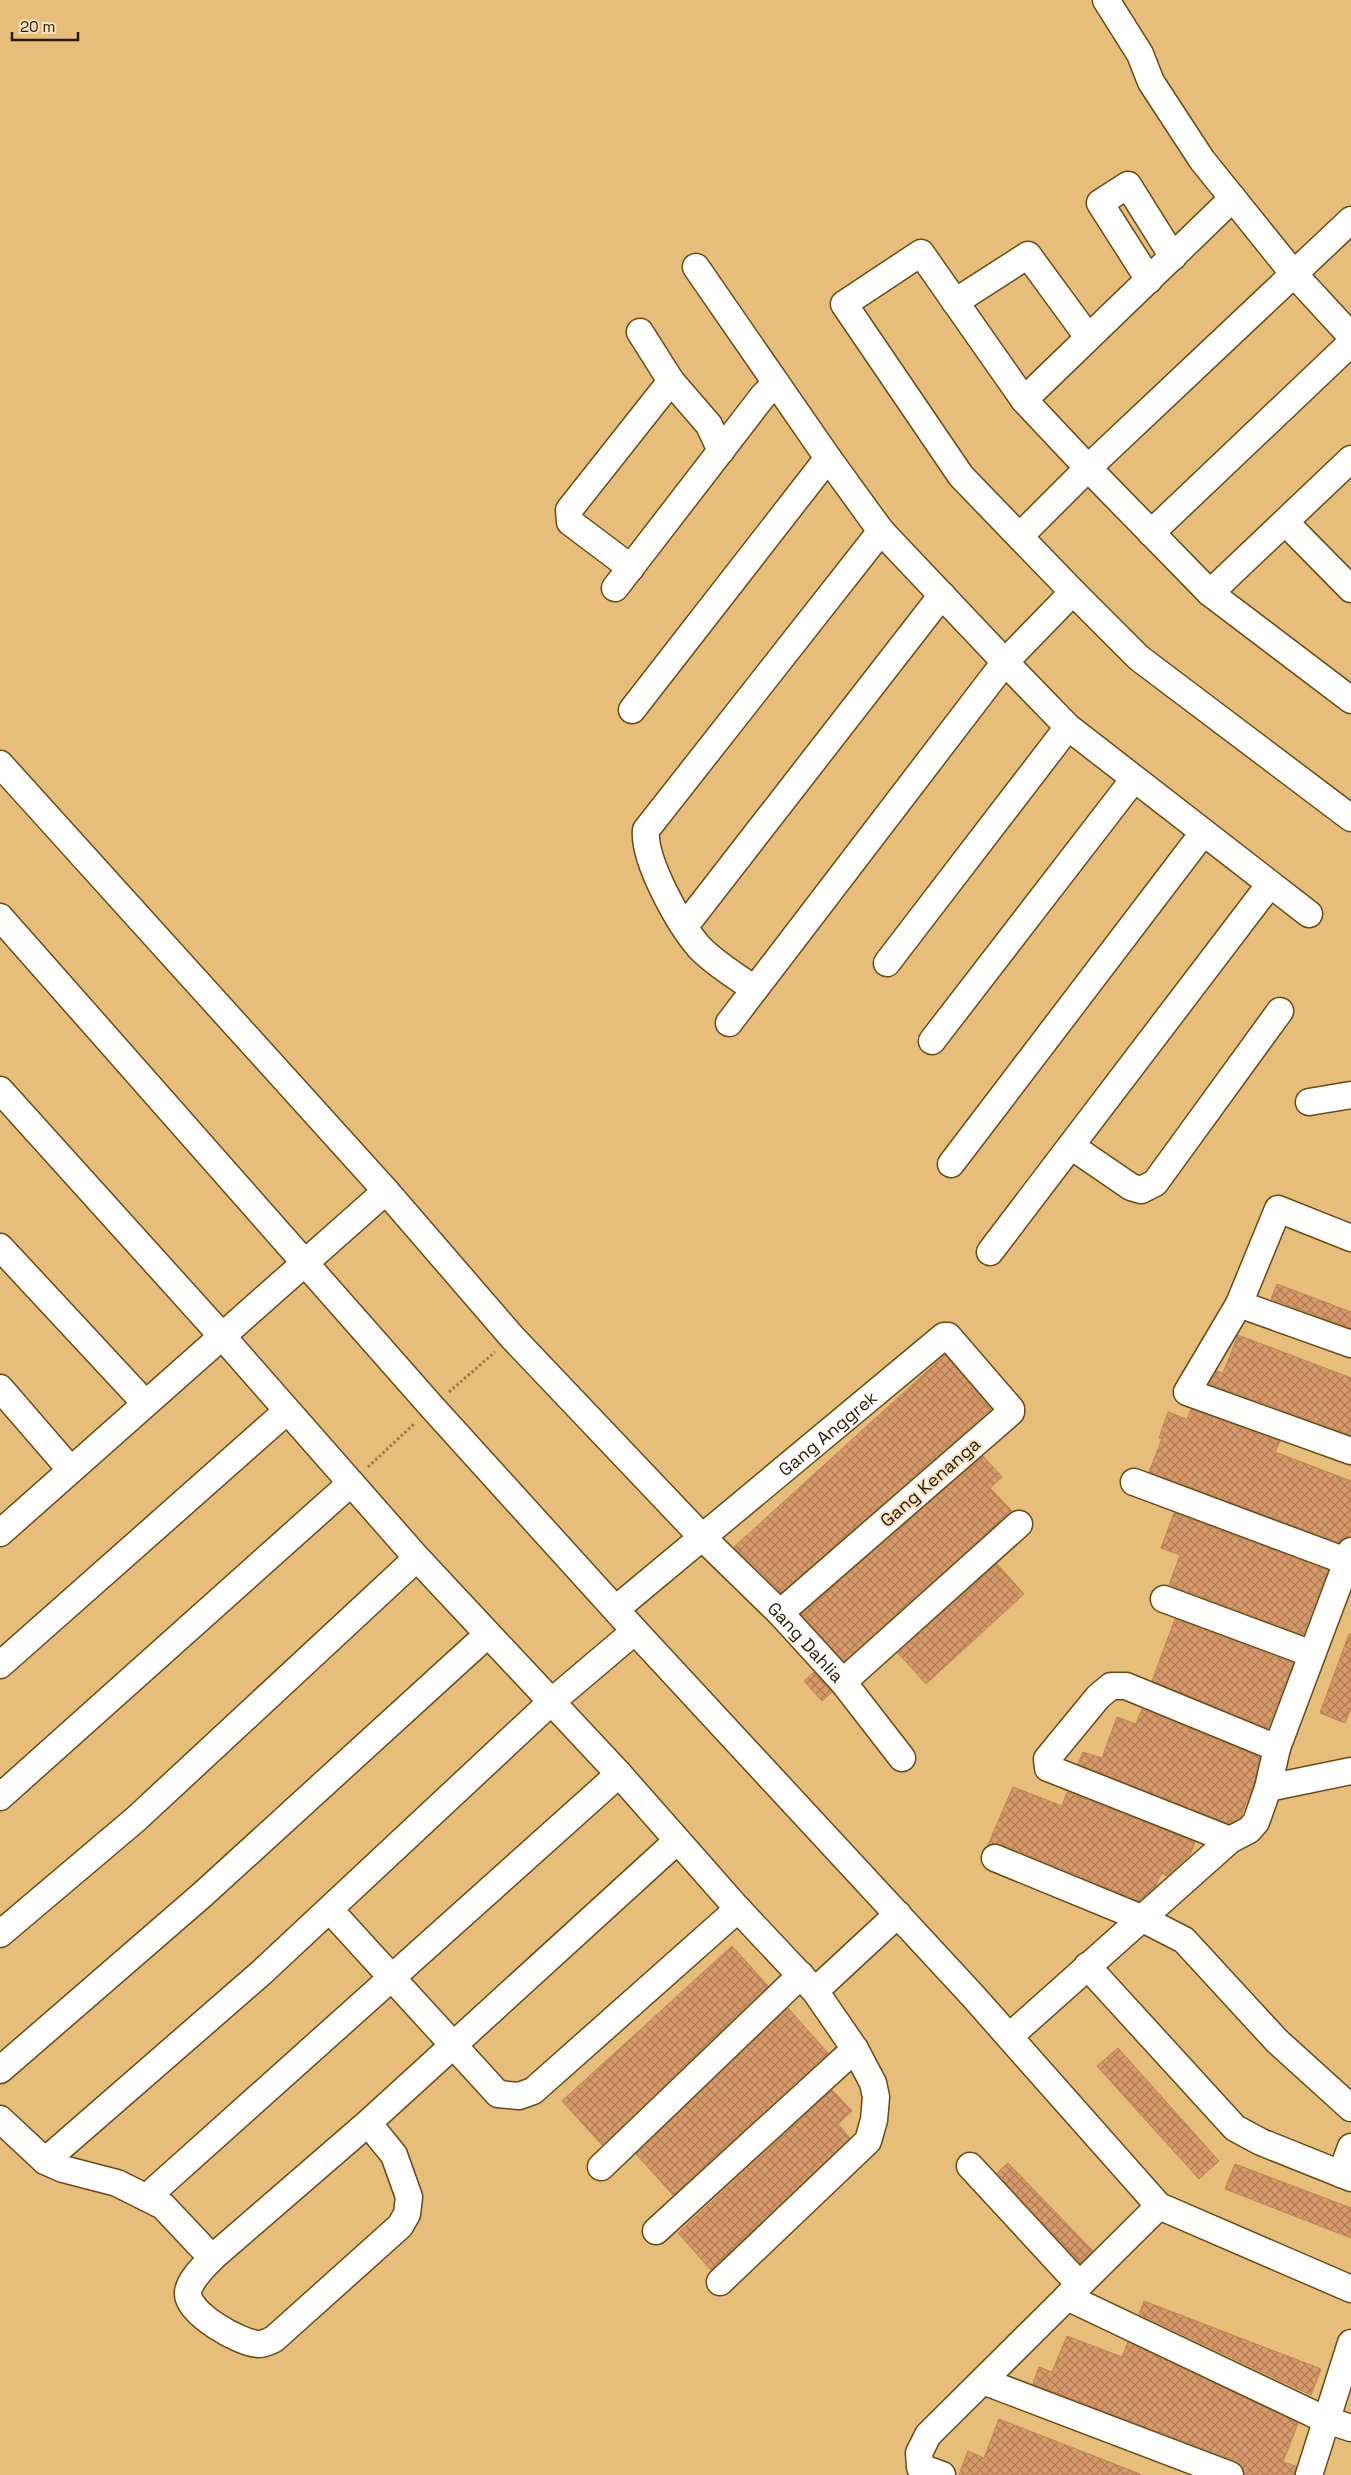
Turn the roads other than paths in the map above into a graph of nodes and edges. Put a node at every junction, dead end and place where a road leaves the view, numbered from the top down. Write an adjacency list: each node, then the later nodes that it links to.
1 (1106, 0): 2 (street)
2 (1233, 198): 4 (street); 6 (street)
3 (1351, 220): 6 (street)
4 (1173, 257): 7 (street); 7 (street)
5 (696, 267): 14 (street)
6 (1293, 273): 10 (street); 20 (street)
7 (1150, 280): 11 (street)
8 (955, 302): 11 (street); 15 (street); 24 (street)
9 (640, 332): 13 (street)
10 (1351, 336)
11 (1088, 337): 15 (street)
12 (1351, 343): 23 (street)
13 (671, 381): 16 (street); 25 (street)
14 (770, 390): 16 (street); 17 (street); 18 (street)
15 (1024, 400): 20 (street)
16 (709, 425): 17 (street)
17 (721, 451): 25 (street)
18 (828, 458): 22 (street); 33 (street)
19 (1350, 462): 21 (street)
20 (1088, 468): 23 (street); 24 (street)
21 (1285, 522): 27 (street); 29 (street)
22 (881, 531): 30 (street); 41 (street)
23 (1151, 533): 29 (street)
24 (1020, 536): 28 (street)
25 (631, 568): 26 (street)
26 (615, 588)
27 (1351, 589)
28 (1073, 592): 31 (street); 37 (street)
29 (1210, 593): 32 (street)
30 (942, 596): 31 (street); 41 (street)
31 (1005, 662): 34 (street); 44 (street)
32 (1351, 700)
33 (632, 710)
34 (1068, 727): 36 (street); 43 (street)
35 (0, 764): 53 (street, Gang Dahlia)
36 (1134, 779): 38 (street); 47 (street)
37 (1347, 806)
38 (1203, 832): 39 (street); 52 (street)
39 (1270, 884): 40 (street); 51 (street)
40 (1309, 914)
41 (685, 926): 44 (street)
42 (4, 928): 57 (street)
43 (887, 963)
44 (754, 989): 46 (street)
45 (1280, 1011): 51 (street)
46 (729, 1023)
47 (932, 1041)
48 (0, 1090): 59 (street)
49 (1351, 1095): 50 (street)
50 (1309, 1102)
51 (1070, 1146): 56 (street)
52 (951, 1164)
53 (386, 1191): 57 (street); 71 (street, Gang Dahlia)
54 (1351, 1238): 58 (street)
55 (0, 1247): 63 (street)
56 (990, 1252)
57 (304, 1262): 59 (street); 75 (street)
58 (1239, 1304): 61 (street); 65 (street)
59 (222, 1336): 63 (street); 64 (street)
60 (953, 1340): 71 (street, Gang Anggrek); 76 (street, Gang Kenanga)
61 (1351, 1344)
62 (0, 1388): 66 (street)
63 (145, 1403): 66 (street)
64 (288, 1411): 68 (street); 80 (street)
65 (1351, 1451)
66 (70, 1469): 70 (street)
67 (1134, 1482): 73 (street)
68 (351, 1483): 72 (street); 88 (street)
69 (1018, 1524): 81 (street)
70 (0, 1533)
71 (701, 1536): 75 (street); 76 (street, Gang Dahlia)
72 (417, 1558): 78 (street); 96 (street)
73 (1349, 1559): 79 (street)
74 (1164, 1599): 79 (street)
75 (616, 1608): 77 (street)
76 (780, 1613): 81 (street, Gang Dahlia)
77 (635, 1631): 82 (street); 94 (street)
78 (487, 1635): 82 (street); 103 (street)
79 (1312, 1654): 83 (street)
80 (0, 1665)
81 (843, 1682): 84 (street, Gang Dahlia)
82 (550, 1703): 86 (street); 93 (street)
83 (1277, 1748): 87 (street); 89 (street)
84 (902, 1758)
85 (1351, 1770): 87 (street)
86 (619, 1774): 90 (street); 98 (street)
87 (1268, 1788): 89 (street)
88 (0, 1798)
89 (1230, 1840): 95 (street)
90 (677, 1841): 92 (street); 101 (street)
91 (995, 1858): 95 (street)
92 (738, 1909): 99 (street); 101 (street)
93 (330, 1910): 98 (street); 108 (street)
94 (898, 1914): 99 (street); 100 (street)
95 (1141, 1918): 97 (street); 104 (street)
96 (0, 1934)
97 (1087, 1966): 100 (street); 111 (street)
98 (394, 1978): 101 (street); 112 (street)
99 (808, 1983): 102 (street); 110 (street)
100 (1010, 2036): 113 (street)
101 (453, 2044): 106 (street)
102 (854, 2049): 114 (street); 116 (street)
103 (0, 2070)
104 (1351, 2108)
105 (0, 2119): 108 (street)
106 (368, 2123): 115 (street); 115 (street)
107 (1351, 2147): 111 (street)
108 (46, 2160): 112 (street)
109 (970, 2166): 117 (street)
110 (601, 2167)
111 (1346, 2176)
112 (147, 2197): 115 (street)
113 (1159, 2206): 117 (street); 118 (street)
114 (656, 2231)
115 (212, 2258)
116 (720, 2282)
117 (1073, 2290): 120 (street); 121 (street)
118 (1351, 2290)
119 (1351, 2344): 121 (street)
120 (983, 2381): 123 (street); 124 (street)
121 (1326, 2420): 122 (street); 125 (street)
122 (1351, 2428)
123 (942, 2475)
124 (1230, 2475)
125 (1309, 2475)

